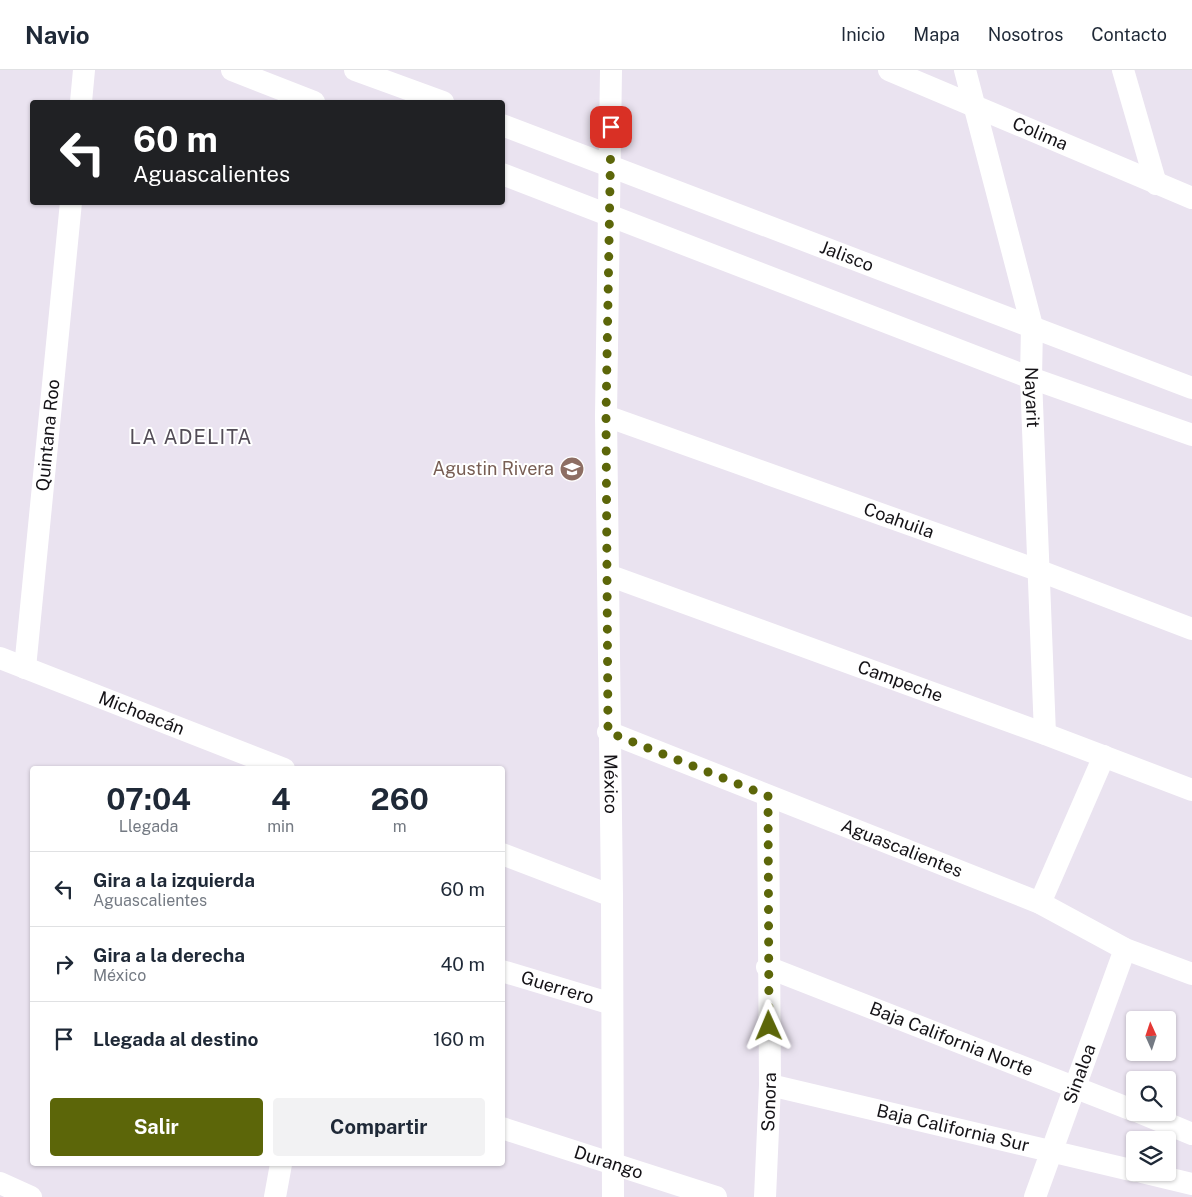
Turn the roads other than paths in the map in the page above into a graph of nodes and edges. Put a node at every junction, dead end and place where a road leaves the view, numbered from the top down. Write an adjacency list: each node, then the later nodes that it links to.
1 (84, 70): 9 (street)
2 (232, 70): 10 (street)
3 (355, 70): 8 (street)
4 (611, 70): 14 (street, México)
5 (889, 70): 12 (street, Colima)
6 (965, 70): 12 (street, Nayarit)
7 (1123, 70): 16 (street)
8 (399, 95): 11 (street)
9 (81, 100)
10 (309, 100)
11 (430, 100)
12 (975, 108): 16 (street, Colima); 20 (street, Nayarit)
13 (505, 126): 14 (street, Jalisco)
14 (611, 165): 19 (street, México); 20 (street, Jalisco)
15 (505, 175): 19 (street)
16 (1156, 184): 17 (street, Colima)
17 (1192, 198)
18 (71, 205): 29 (street, Quintana Roo)
19 (609, 214): 21 (street); 23 (street, México)
20 (1032, 326): 21 (street, Nayarit); 22 (street, Jalisco)
21 (1031, 378): 24 (street); 25 (street, Nayarit)
22 (1192, 388)
23 (606, 416): 25 (street, Coahuila); 26 (street, México)
24 (1192, 435)
25 (1040, 571): 27 (street, Coahuila); 31 (street, Nayarit)
26 (608, 575): 30 (street, México); 31 (street, Campeche)
27 (1192, 630)
28 (0, 658): 29 (street, Michoacán)
29 (25, 668): 33 (street, Michoacán)
30 (608, 732): 35 (street, Aguascalientes); 37 (street, México)
31 (1045, 734): 32 (street, Campeche)
32 (1104, 756): 34 (street, Campeche); 38 (street)
33 (276, 766)
34 (1192, 790)
35 (768, 796): 38 (street, Aguascalientes); 40 (street, Sonora)
36 (505, 855): 37 (street)
37 (612, 896): 43 (street, México)
38 (1040, 903): 39 (street, Aguascalientes)
39 (1125, 949): 42 (street, Aguascalientes); 45 (street, Sinaloa)
40 (767, 967): 44 (street, Sonora); 45 (street, Baja California Norte)
41 (505, 972): 43 (street, Guerrero)
42 (1192, 974)
43 (612, 1004): 51 (street, México)
44 (770, 1086): 50 (street, Baja California Sur); 61 (street, Sonora)
45 (1076, 1087): 46 (street, Baja California Norte); 50 (street, Sinaloa)
46 (1126, 1107)
47 (1161, 1121): 49 (street)
48 (505, 1129): 51 (street, Durango)
49 (1192, 1134)
50 (1053, 1153): 53 (street, Baja California Sur); 62 (street, Sinaloa)
51 (613, 1164): 59 (street, México); 60 (street, Durango)
52 (281, 1166): 58 (street)
53 (1126, 1169)
54 (1176, 1180): 56 (street)
55 (0, 1183): 57 (street)
56 (1192, 1184)
57 (31, 1197)
58 (275, 1197)
59 (613, 1197)
60 (716, 1197)
61 (765, 1197)
62 (1035, 1197)

